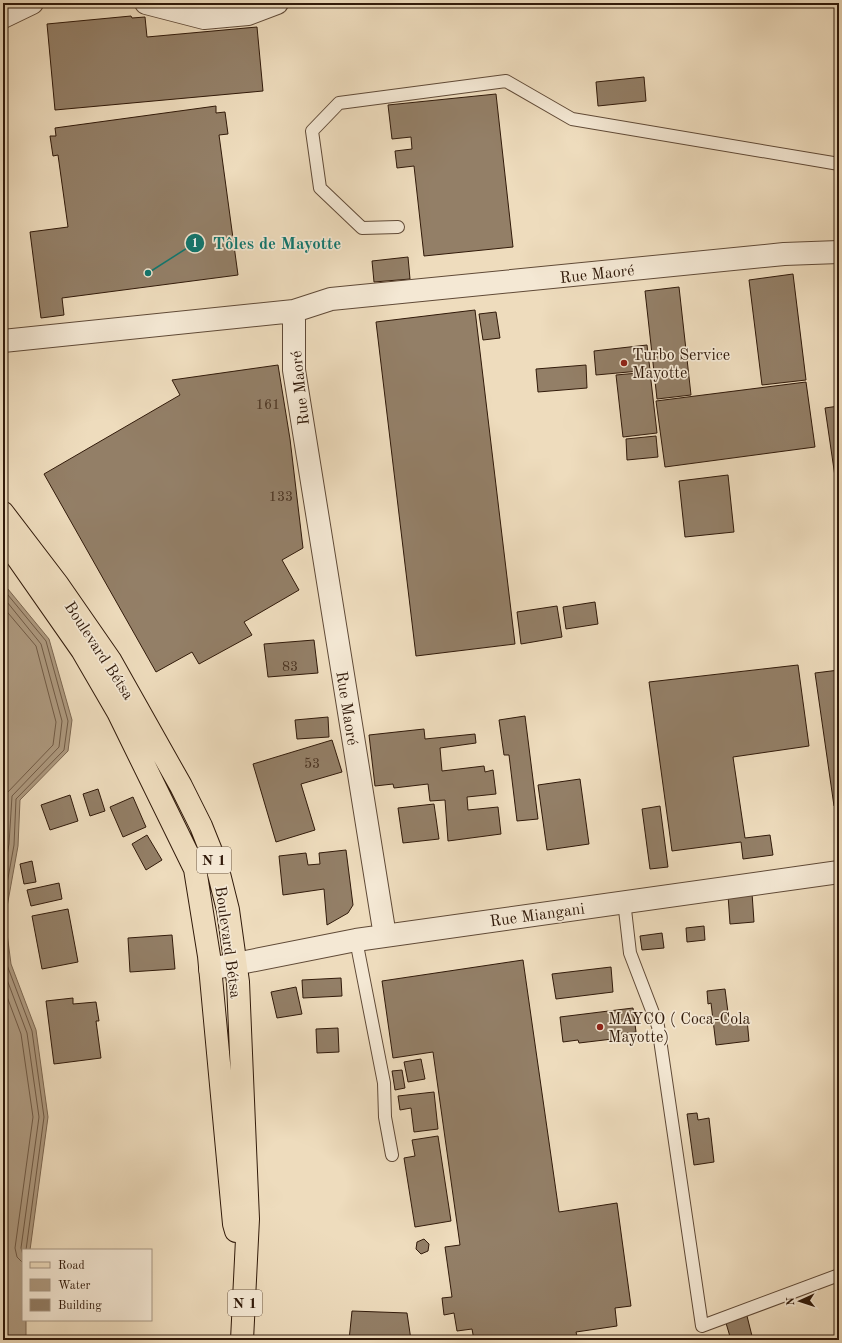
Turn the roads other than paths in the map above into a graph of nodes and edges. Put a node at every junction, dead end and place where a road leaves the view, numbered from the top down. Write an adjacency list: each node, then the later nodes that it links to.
1 (32, 3): 4 (street)
2 (146, 3): 3 (street)
3 (277, 3)
4 (3, 17)
5 (839, 164): 6 (lane)
6 (398, 227)
7 (839, 252): 8 (street, Rue Maoré)
8 (294, 311): 9 (street); 15 (street, Rue Maoré)
9 (3, 341)
10 (3, 513): 17 (main road, Boulevard Bétsa / N 1)
11 (3, 537): 12 (main road, Boulevard Bétsa / N 1)
12 (195, 869): 17 (main road, N 1); 18 (main road, Boulevard Bétsa / N 1)
13 (839, 872): 14 (street, Rue Miangani)
14 (624, 901): 15 (street, Rue Miangani); 21 (lane)
15 (385, 936): 16 (street, Rue Miangani)
16 (356, 940): 17 (street, Rue Miangani); 19 (lane)
17 (236, 964): 18 (street, Rue Miangani); 20 (main road, Boulevard Bétsa / N 1)
18 (210, 968): 20 (main road, Boulevard Bétsa / N 1)
19 (392, 1155)
20 (246, 1265): 22 (main road, Boulevard Bétsa / N 1)
21 (839, 1274)
22 (242, 1340)

